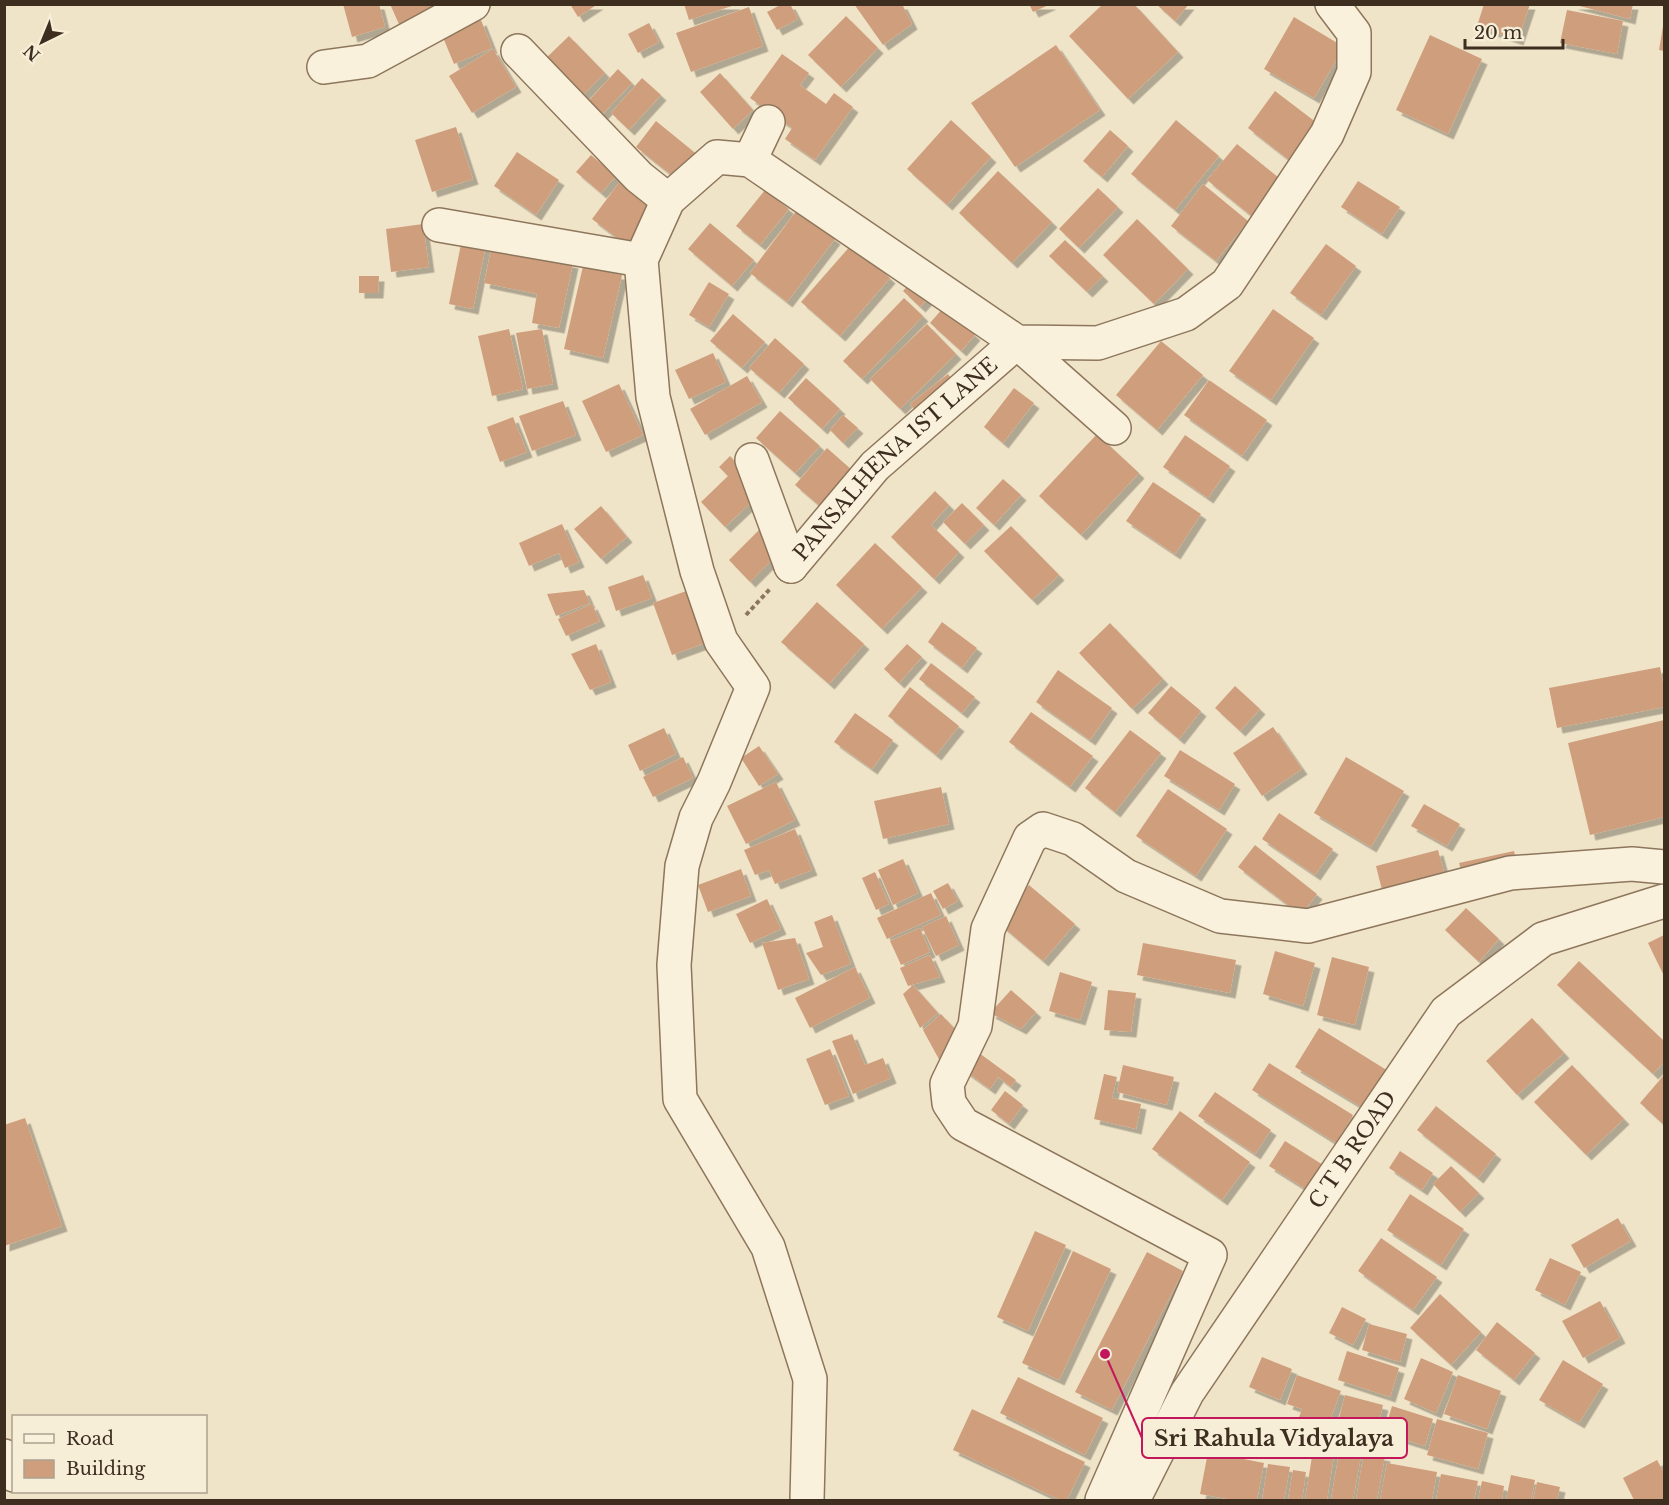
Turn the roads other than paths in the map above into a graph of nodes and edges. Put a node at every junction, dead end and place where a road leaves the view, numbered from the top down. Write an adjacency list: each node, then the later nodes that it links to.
1 (473, 4): 4 (street)
2 (1332, 4): 10 (street, PANSALHENA 1ST LANE)
3 (518, 51): 7 (street)
4 (324, 67)
5 (768, 122): 6 (street)
6 (750, 160): 7 (street); 10 (street, PANSALHENA 1ST LANE)
7 (668, 200): 9 (street)
8 (439, 225): 9 (street)
9 (641, 260): 17 (street)
10 (1017, 342): 11 (street, PANSALHENA 1ST LANE); 12 (street, PANSALHENA 1ST LANE)
11 (1114, 428)
12 (752, 460)
13 (1665, 867): 18 (street)
14 (1665, 901): 19 (street, C T B ROAD)
15 (4, 1456): 16 (street)
16 (12, 1470)
17 (807, 1500)
18 (1102, 1500)
19 (1133, 1500)

